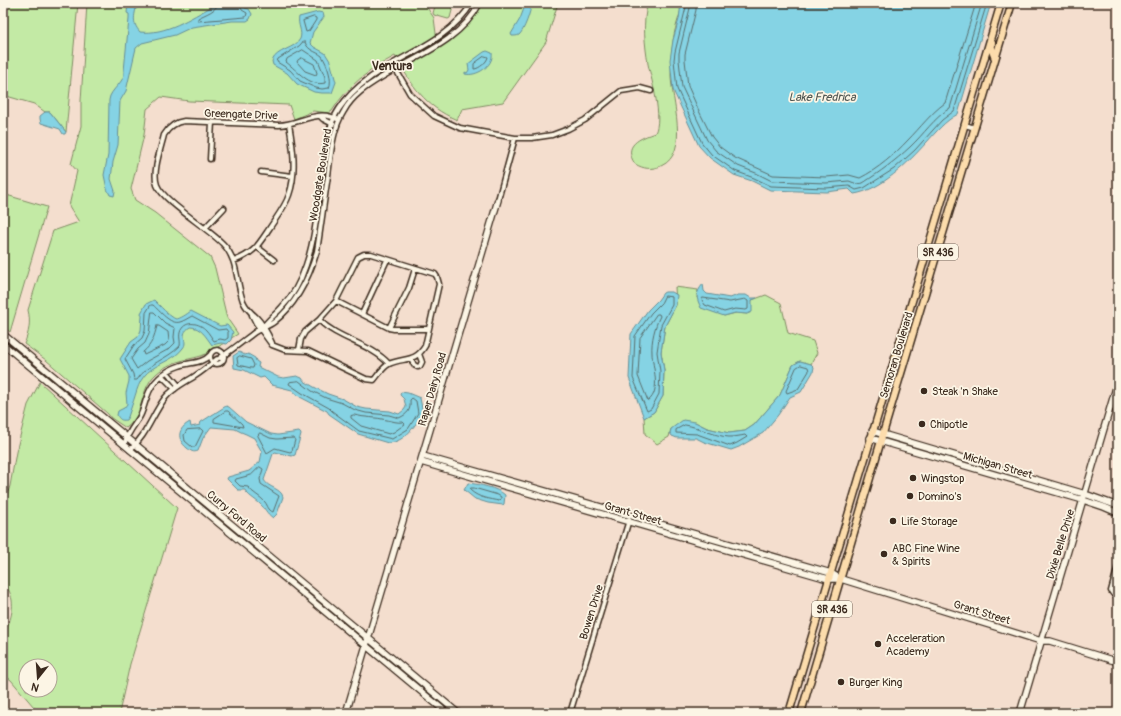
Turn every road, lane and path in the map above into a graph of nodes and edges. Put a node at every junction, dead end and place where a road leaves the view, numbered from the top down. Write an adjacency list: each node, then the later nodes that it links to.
1 (472, 3): 7 (street, Woodgate Boulevard)
2 (480, 3): 8 (street, Woodgate Boulevard)
3 (1001, 3): 5 (main road, Semoran Boulevard / SR 436)
4 (1012, 3): 6 (main road, Semoran Boulevard / SR 436)
5 (993, 28): 6 (main road); 16 (main road, Semoran Boulevard / SR 436)
6 (995, 59): 18 (main road, Semoran Boulevard / SR 436)
7 (392, 63): 8 (street); 11 (street, Woodgate Boulevard)
8 (395, 69): 12 (street, Woodgate Boulevard); 19 (street)
9 (651, 91): 19 (street)
10 (320, 116): 11 (street, Greengate Drive); 14 (street); 15 (street, Greengate Drive)
11 (334, 117): 12 (street, Greengate Drive); 14 (street, Woodgate Boulevard)
12 (339, 120): 17 (street, Woodgate Boulevard)
13 (212, 122): 15 (street, Greengate Drive); 20 (street); 27 (street, Greengate Drive)
14 (331, 123): 17 (street); 22 (street, Woodgate Boulevard)
15 (290, 124): 24 (street)
16 (965, 125): 18 (street); 36 (main road, Semoran Boulevard / SR 436)
17 (337, 126): 23 (street, Woodgate Boulevard)
18 (975, 128): 37 (main road, Semoran Boulevard / SR 436)
19 (515, 138): 25 (street, Raper Dairy Road)
20 (210, 160)
21 (261, 172): 24 (street)
22 (322, 173): 23 (street); 38 (street, Woodgate Boulevard)
23 (328, 174): 38 (street, Woodgate Boulevard)
24 (292, 176): 28 (street)
25 (498, 200): 64 (street, Raper Dairy Road)
26 (224, 208): 27 (street)
27 (205, 228): 31 (street)
28 (257, 247): 29 (street); 31 (street)
29 (274, 260)
30 (387, 260): 32 (street); 33 (street); 34 (street)
31 (234, 261): 38 (street)
32 (415, 269): 39 (street); 40 (street)
33 (336, 301): 34 (street); 35 (street)
34 (362, 314): 39 (street)
35 (319, 320): 44 (street); 50 (street)
36 (907, 320): 37 (street); 57 (main road, Semoran Boulevard / SR 436)
37 (917, 322): 60 (main road, Semoran Boulevard / SR 436)
38 (262, 328): 44 (street); 47 (street, Woodgate Boulevard)
39 (389, 328): 40 (street)
40 (428, 329): 45 (street)
41 (3, 334): 53 (street, Curry Ford Road)
42 (3, 338): 53 (street)
43 (3, 344): 62 (street, Curry Ford Road)
44 (299, 350): 50 (street)
45 (419, 354): 48 (street); 48 (street)
46 (210, 355): 47 (street); 49 (street); 51 (street)
47 (220, 356): 49 (street, Woodgate Boulevard); 49 (street)
48 (411, 359): 50 (street)
49 (213, 362): 55 (street, Woodgate Boulevard)
50 (389, 364)
51 (167, 372): 52 (street); 55 (street)
52 (162, 376): 56 (street); 58 (street)
53 (60, 381): 58 (street, Curry Ford Road)
54 (1118, 381): 65 (street, Dixie Belle Drive)
55 (179, 386): 56 (street, Woodgate Boulevard)
56 (175, 389): 61 (street, Woodgate Boulevard)
57 (872, 431): 59 (main road, Semoran Boulevard / SR 436); 60 (street, Michigan Street)
58 (127, 437): 61 (street, Curry Ford Road); 62 (street)
59 (870, 438): 60 (street, Michigan Street); 82 (main road, Semoran Boulevard / SR 436)
60 (882, 438): 65 (street, Michigan Street); 83 (main road, Semoran Boulevard / SR 436)
61 (136, 444): 63 (street, Woodgate Boulevard); 70 (street, Curry Ford Road)
62 (124, 445): 63 (street, Curry Ford Road)
63 (130, 450): 72 (street, Curry Ford Road)
64 (422, 459): 66 (street, Grant Street); 68 (street, Grant Street); 88 (street, Raper Dairy Road)
65 (1084, 497): 67 (street, Michigan Street); 69 (street, Michigan Street); 89 (street, Dixie Belle Drive)
66 (588, 503): 68 (street); 71 (street, Grant Street)
67 (1118, 506)
68 (586, 510): 71 (street, Grant Street)
69 (1118, 513)
70 (224, 518): 72 (street); 84 (street, Curry Ford Road)
71 (629, 519): 73 (street, Grant Street); 75 (street, Grant Street); 98 (street, Bowen Drive)
72 (220, 524): 79 (street, Curry Ford Road)
73 (672, 528): 74 (street, Grant Street); 75 (street)
74 (680, 533): 75 (street, Grant Street); 76 (street, Grant Street); 77 (street, Grant Street)
75 (670, 534)
76 (728, 544): 77 (street); 78 (street, Grant Street)
77 (726, 550): 80 (street, Grant Street)
78 (768, 556): 80 (street); 82 (street, Grant Street)
79 (265, 562): 84 (street); 85 (street, Curry Ford Road)
80 (767, 562): 82 (street, Grant Street)
81 (1118, 566): 86 (street)
82 (830, 576): 83 (street, Grant Street); 91 (main road, Semoran Boulevard / SR 436)
83 (841, 579): 89 (street, Grant Street); 93 (main road, Semoran Boulevard / SR 436)
84 (300, 581): 87 (street, Curry Ford Road)
85 (303, 594): 87 (street); 90 (street, Curry Ford Road)
86 (1118, 598)
87 (344, 617): 88 (street, Curry Ford Road)
88 (368, 638): 90 (street, Raper Dairy Road); 96 (street, Curry Ford Road)
89 (1041, 641): 92 (street, Grant Street); 101 (street, Dixie Belle Drive)
90 (366, 646): 94 (street, Curry Ford Road); 97 (street, Raper Dairy Road)
91 (805, 660): 93 (main road); 99 (main road, Semoran Boulevard / SR 436)
92 (1118, 662)
93 (810, 681): 100 (main road, Semoran Boulevard / SR 436)
94 (428, 698): 95 (street, Curry Ford Road); 96 (street)
95 (446, 712)
96 (457, 712)
97 (346, 713)
98 (570, 713)
99 (789, 713)
100 (801, 713)
101 (1020, 713)

